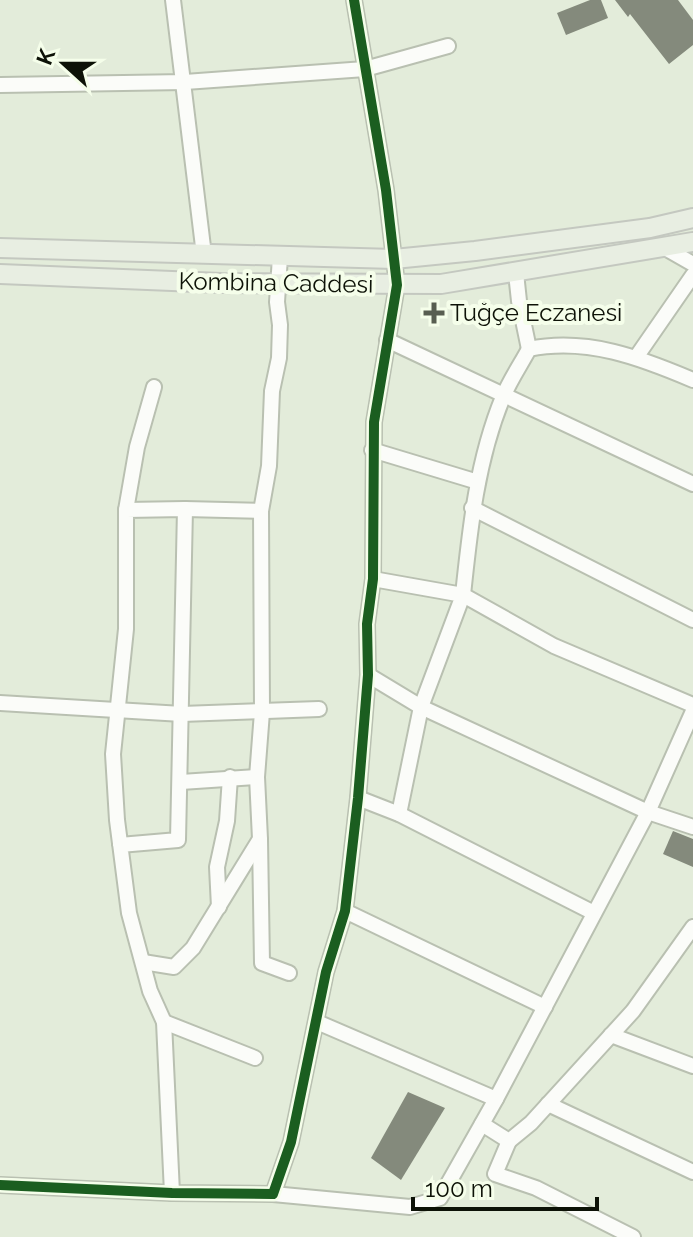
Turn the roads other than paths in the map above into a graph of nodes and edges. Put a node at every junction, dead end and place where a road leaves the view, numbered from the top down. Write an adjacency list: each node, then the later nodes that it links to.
1 (173, 0): 5 (street)
2 (354, 0): 4 (street)
3 (448, 46): 4 (street)
4 (365, 69): 5 (street); 13 (street)
5 (185, 82): 6 (street); 11 (street)
6 (0, 85)
7 (693, 218): 13 (main road, Kombina Caddesi)
8 (693, 242): 10 (main road, Kombina Caddesi)
9 (0, 248): 11 (main road, Kombina Caddesi)
10 (665, 248): 14 (street); 15 (main road, Kombina Caddesi)
11 (204, 255): 12 (main road, Kombina Caddesi)
12 (280, 257): 13 (main road, Kombina Caddesi); 18 (street)
13 (394, 259): 19 (street)
14 (693, 264)
15 (516, 273): 19 (main road, Kombina Caddesi); 21 (street)
16 (0, 274): 18 (main road, Kombina Caddesi)
17 (693, 275): 22 (street)
18 (279, 282): 19 (main road, Kombina Caddesi); 32 (street)
19 (397, 285): 20 (street)
20 (387, 340): 25 (street); 26 (street)
21 (529, 349): 22 (street); 25 (street)
22 (637, 356): 23 (street)
23 (693, 380)
24 (154, 387): 31 (street)
25 (503, 396): 27 (street); 28 (street)
26 (372, 450): 27 (street); 33 (street)
27 (478, 482): 29 (street)
28 (693, 484)
29 (472, 508): 34 (street); 35 (street)
30 (185, 509): 31 (street); 32 (street); 43 (street)
31 (126, 510): 41 (street)
32 (261, 511): 42 (street)
33 (373, 579): 34 (street); 36 (street)
34 (463, 595): 38 (street); 39 (street)
35 (693, 620)
36 (368, 675): 38 (street); 47 (street)
37 (0, 703): 41 (street)
38 (421, 707): 48 (street); 49 (street)
39 (693, 708): 48 (street)
40 (319, 709): 42 (street)
41 (118, 711): 43 (street); 52 (street)
42 (262, 712): 43 (street); 45 (street)
43 (182, 714): 46 (street)
44 (230, 777): 45 (street); 46 (street); 53 (street)
45 (257, 777): 51 (street)
46 (181, 782): 52 (street)
47 (358, 798): 49 (street); 54 (street)
48 (648, 812): 50 (street); 55 (street)
49 (399, 814): 55 (street)
50 (693, 827)
51 (260, 839): 53 (street); 58 (street)
52 (120, 845): 57 (street)
53 (219, 907): 57 (street)
54 (345, 911): 59 (street); 61 (street)
55 (594, 913): 59 (street)
56 (693, 927): 62 (street)
57 (143, 962): 60 (street)
58 (289, 973)
59 (545, 1007): 65 (street)
60 (164, 1022): 63 (street); 71 (street)
61 (317, 1022): 65 (street); 72 (street)
62 (611, 1035): 64 (street); 66 (street)
63 (255, 1058)
64 (693, 1066)
65 (496, 1099): 67 (street)
66 (548, 1104): 68 (street); 69 (street)
67 (482, 1124): 68 (street); 72 (street)
68 (509, 1141): 73 (street)
69 (693, 1172)
70 (0, 1185): 71 (street)
71 (172, 1193): 72 (street)
72 (273, 1194)
73 (633, 1237)

